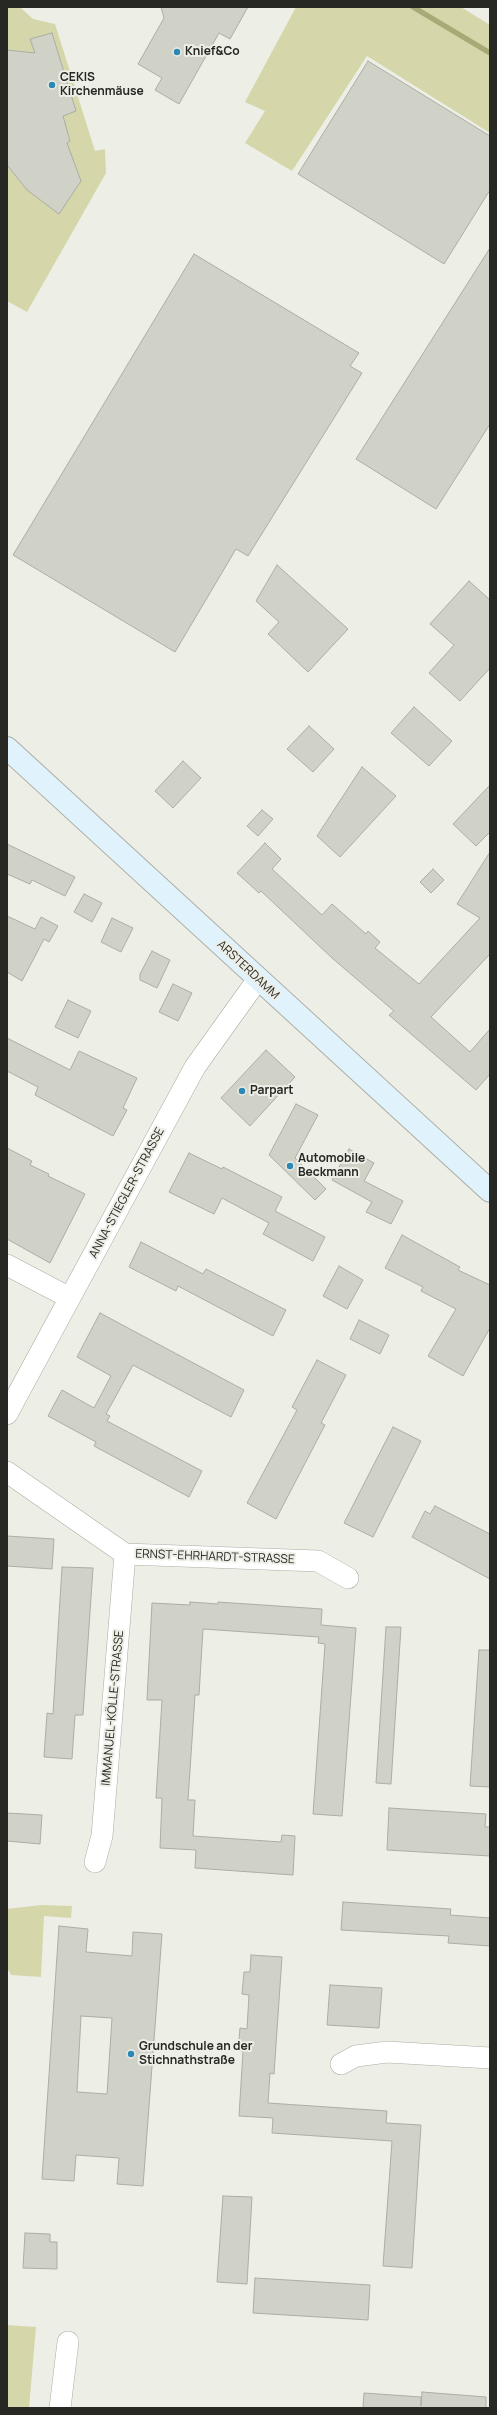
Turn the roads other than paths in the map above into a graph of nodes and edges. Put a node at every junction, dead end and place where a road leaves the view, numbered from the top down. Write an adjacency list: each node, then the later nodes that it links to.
1 (7, 748): 2 (street, ARSTERDAMM)
2 (258, 979): 3 (street, ARSTERDAMM); 5 (street, ANNA-STIEGLER-STRASSE)
3 (490, 1191)
4 (7, 1265): 5 (street)
5 (70, 1298): 6 (street, ANNA-STIEGLER-STRASSE)
6 (7, 1414)
7 (7, 1472): 8 (street, ERNST-EHRHARDT-STRASSE)
8 (125, 1554): 9 (street, ERNST-EHRHARDT-STRASSE); 10 (street, IMMANUEL-KÖLLE-STRASSE)
9 (348, 1578)
10 (95, 1862)
11 (490, 2058): 12 (street)
12 (341, 2064)
13 (68, 2342): 14 (street)
14 (60, 2408)

